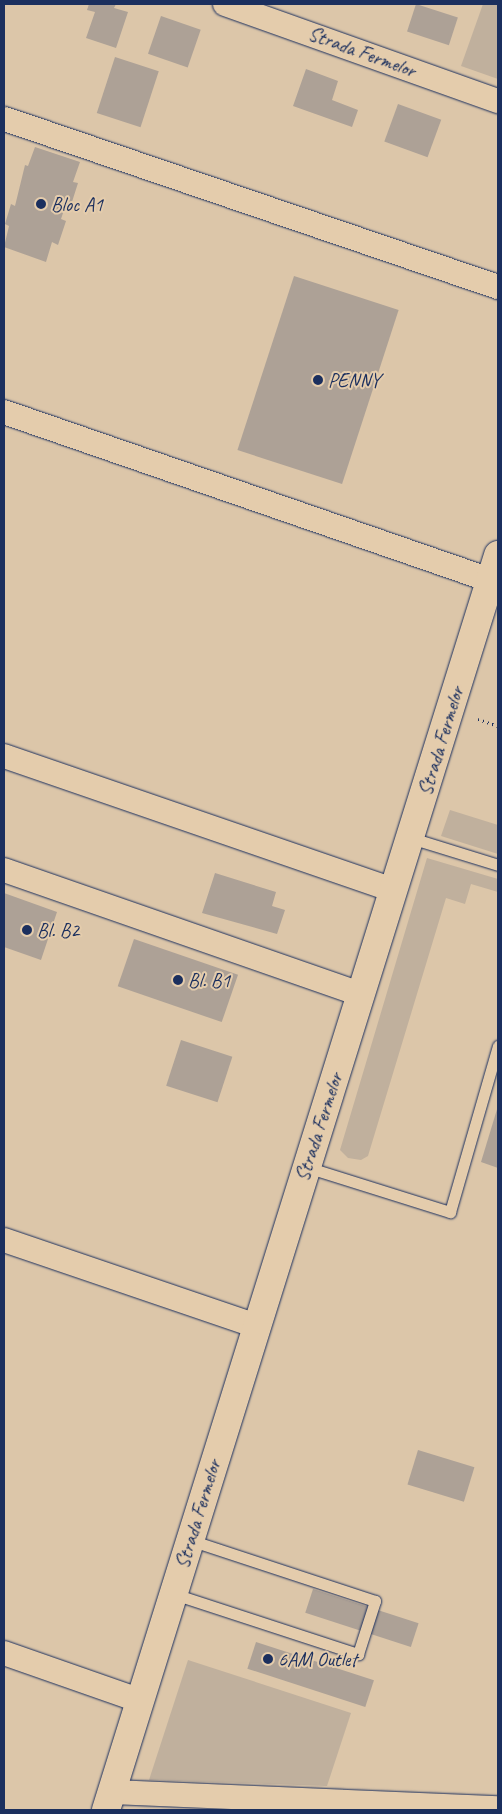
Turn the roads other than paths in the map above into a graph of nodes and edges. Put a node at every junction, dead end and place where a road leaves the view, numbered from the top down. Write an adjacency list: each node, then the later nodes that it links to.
1 (225, 4): 2 (street, Strada Fermelor)
2 (498, 100)
3 (5, 119): 4 (street)
4 (498, 287)
5 (4, 412): 6 (street)
6 (496, 564): 8 (street, Strada Fermelor)
7 (4, 756): 11 (street)
8 (411, 838): 9 (lane); 11 (street, Strada Fermelor)
9 (498, 865)
10 (4, 870): 12 (street)
11 (393, 890): 12 (street, Strada Fermelor)
12 (361, 994): 14 (street, Strada Fermelor)
13 (498, 1046): 14 (lane)
14 (306, 1167): 16 (street, Strada Fermelor)
15 (4, 1240): 16 (street)
16 (256, 1326): 17 (street, Strada Fermelor)
17 (190, 1540): 18 (street, Strada Fermelor); 18 (lane)
18 (174, 1594): 20 (street, Strada Fermelor)
19 (4, 1653): 20 (street)
20 (141, 1700): 21 (street, Strada Fermelor)
21 (109, 1801): 22 (street)
22 (498, 1808)

